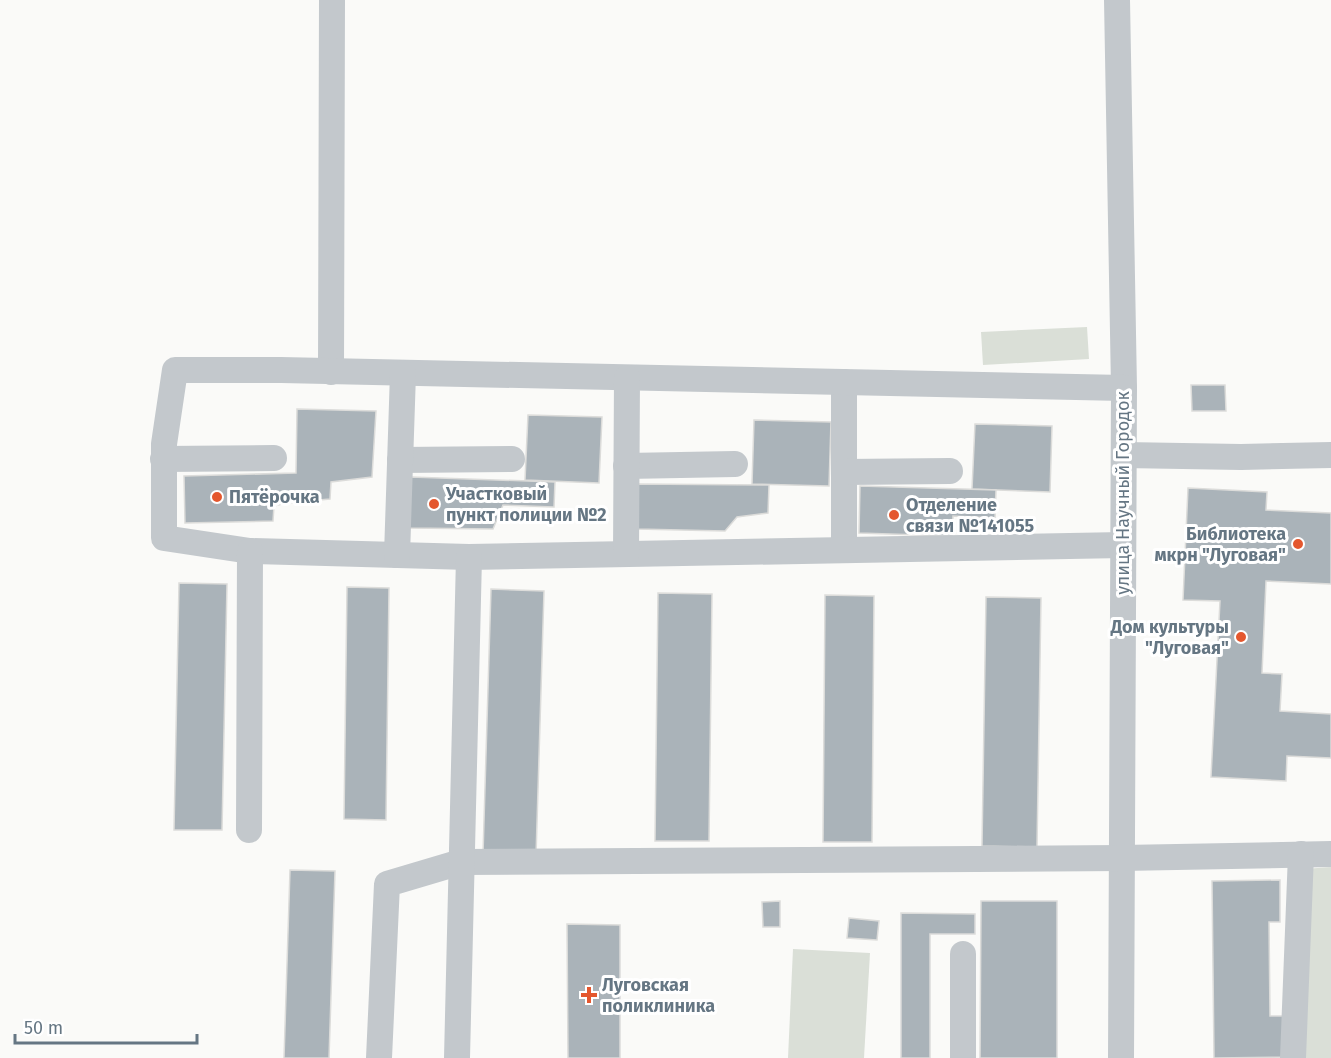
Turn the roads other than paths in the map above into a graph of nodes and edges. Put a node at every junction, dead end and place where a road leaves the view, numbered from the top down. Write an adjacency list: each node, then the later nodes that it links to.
1 (332, 0): 3 (street)
2 (1117, 0): 7 (street, улица Научный Городок)
3 (331, 372): 4 (street); 11 (street)
4 (403, 373): 5 (street); 12 (street)
5 (627, 378): 6 (street); 15 (street)
6 (844, 382): 7 (street); 17 (street)
7 (1124, 388): 8 (street, улица Научный Городок)
8 (1124, 455): 9 (street); 18 (street, улица Научный Городок)
9 (1331, 455)
10 (274, 458): 11 (street)
11 (163, 459): 20 (street)
12 (400, 459): 13 (street); 22 (street)
13 (512, 459)
14 (735, 464): 15 (street)
15 (626, 466): 21 (street)
16 (950, 471): 17 (street)
17 (844, 472): 19 (street)
18 (1123, 545): 19 (street); 27 (street, улица Научный Городок)
19 (844, 550): 21 (street)
20 (250, 551): 22 (street); 24 (street)
21 (626, 554): 23 (street)
22 (397, 555): 23 (street)
23 (469, 557): 28 (street)
24 (249, 830)
25 (1331, 854): 26 (street)
26 (1301, 855): 27 (street); 34 (street)
27 (1122, 858): 28 (street); 33 (street, улица Научный Городок)
28 (462, 862): 30 (street); 31 (street)
29 (963, 954): 32 (street)
30 (379, 1058)
31 (457, 1058)
32 (963, 1058)
33 (1121, 1058)
34 (1293, 1058)

